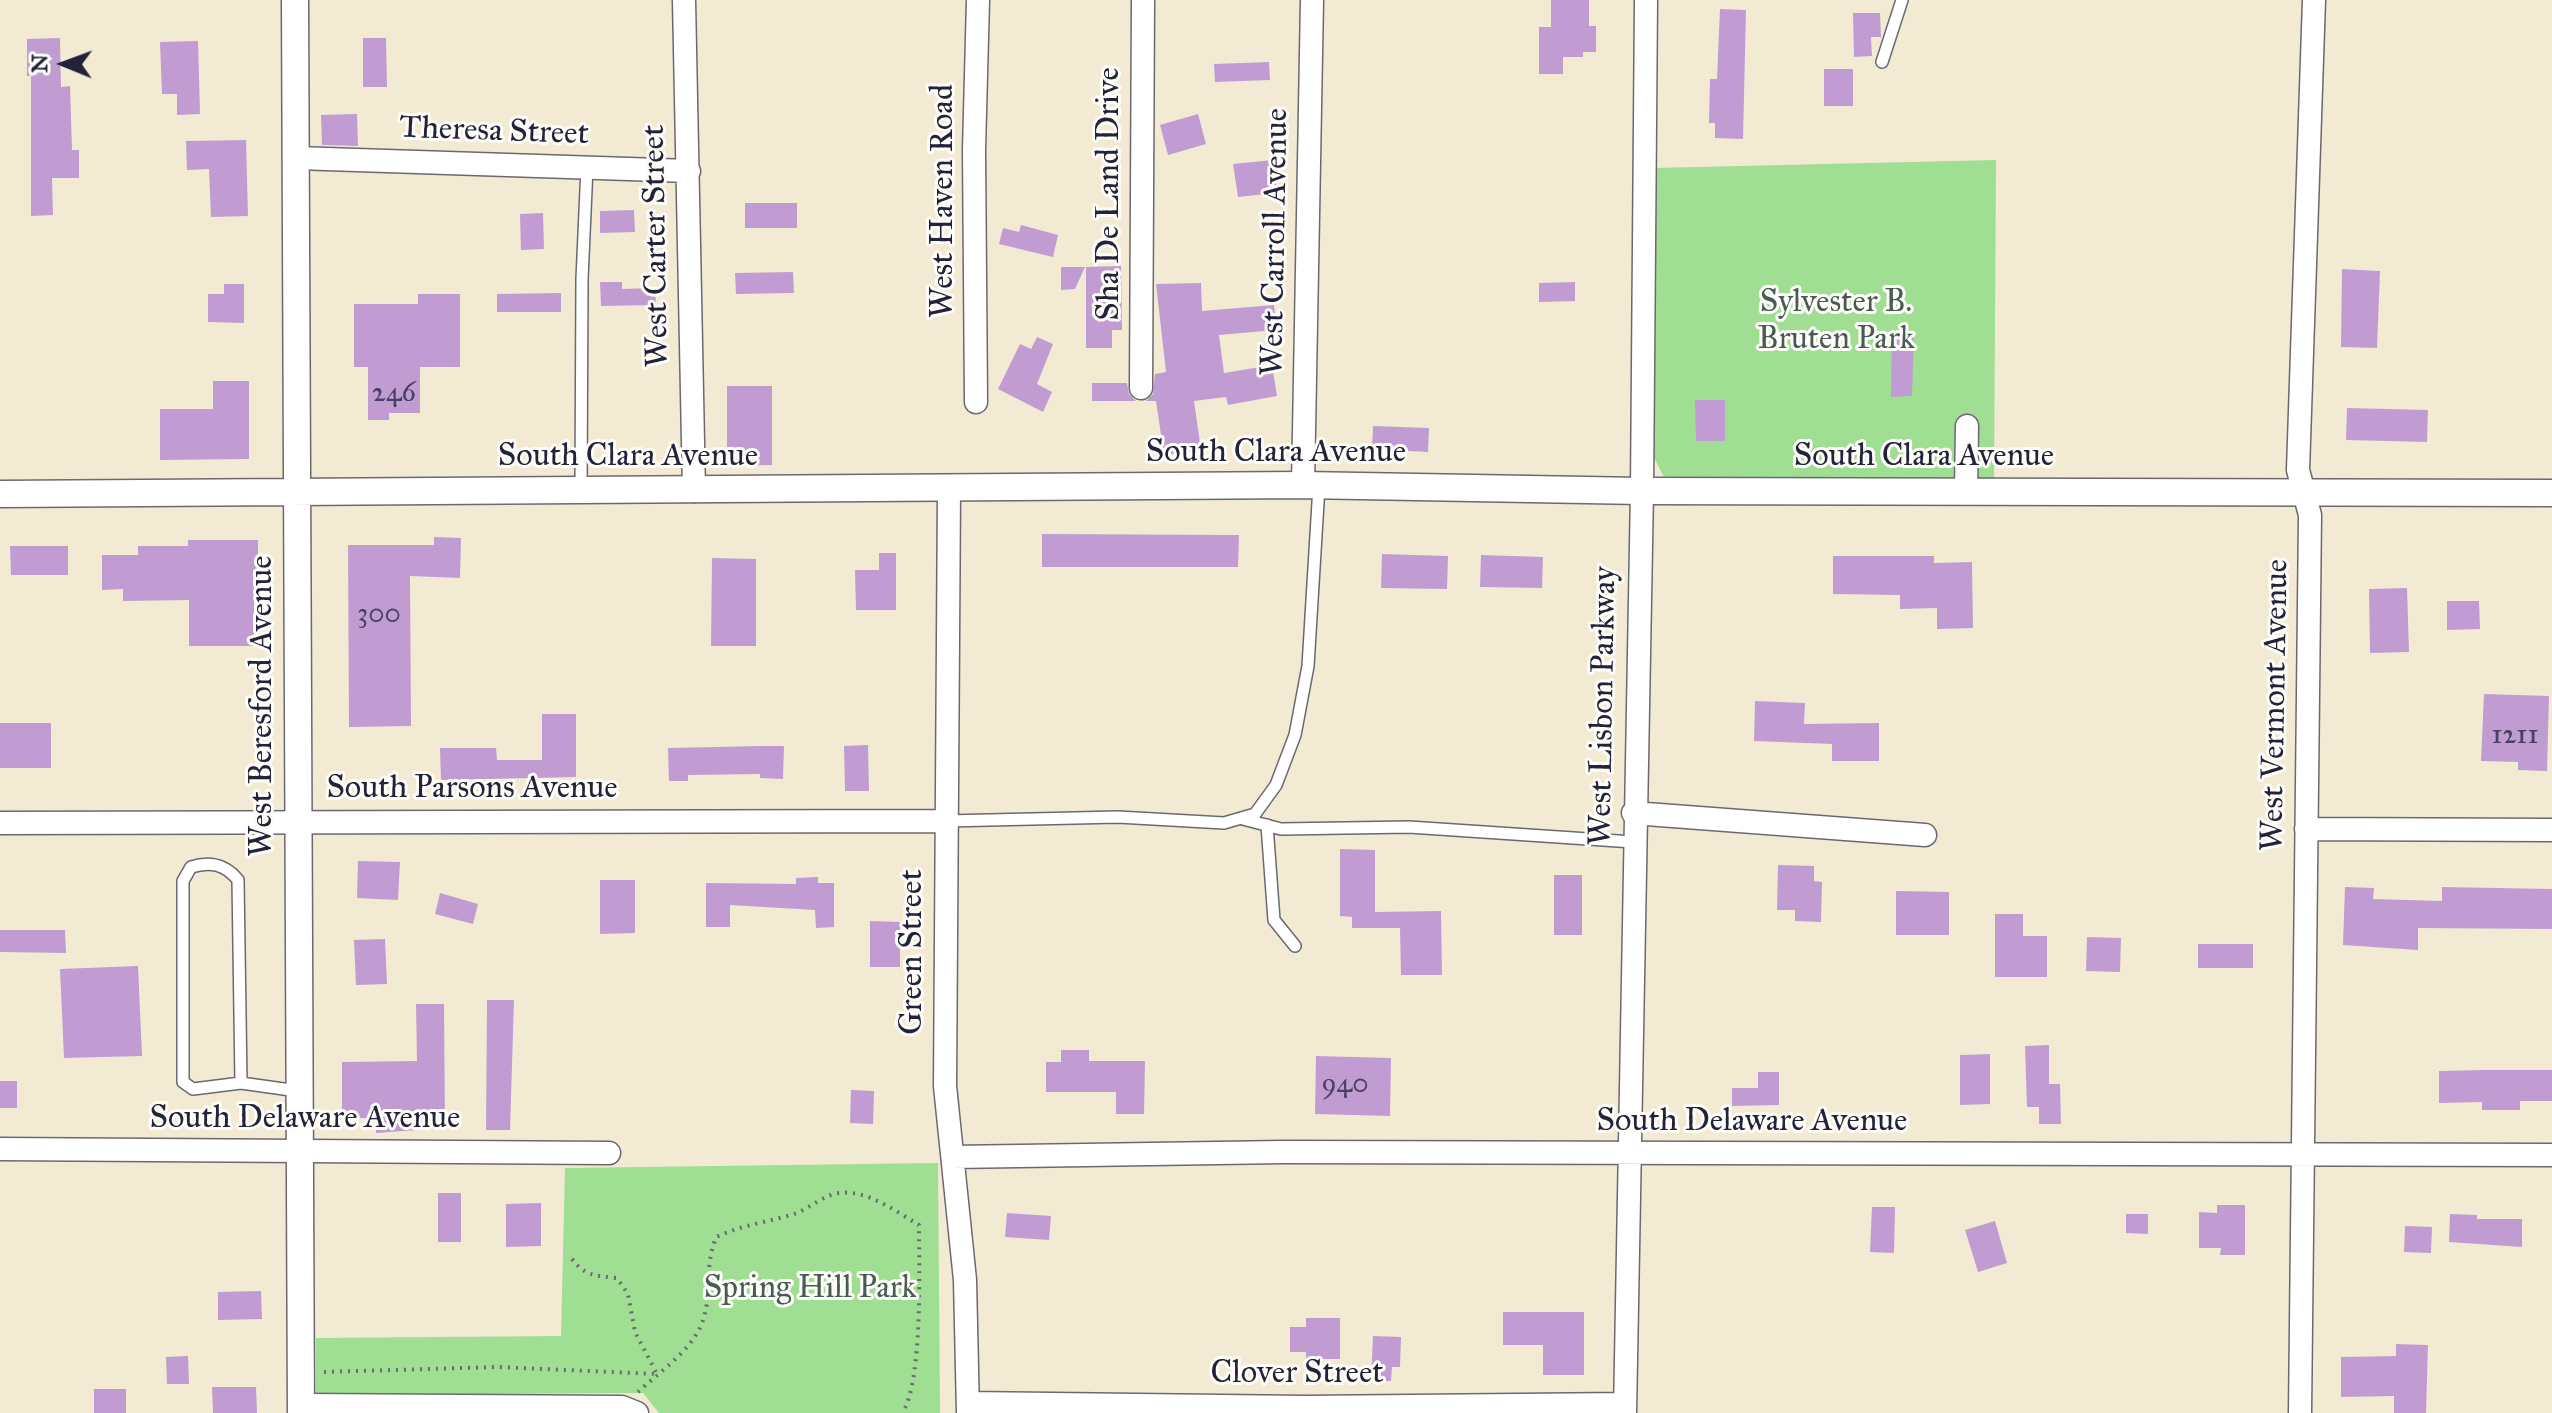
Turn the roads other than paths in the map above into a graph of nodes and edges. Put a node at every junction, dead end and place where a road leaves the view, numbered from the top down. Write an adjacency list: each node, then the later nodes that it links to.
1 (295, 0): 10 (street, West Beresford Avenue)
2 (684, 0): 12 (street, West Carter Street)
3 (978, 0): 14 (street, West Haven Road)
4 (1143, 0): 13 (street, Sha De Land Drive)
5 (1312, 0): 16 (street, West Carroll Avenue)
6 (1646, 0): 21 (street, West Lisbon Parkway)
7 (1902, 0): 9 (lane)
8 (2314, 0): 23 (street, West Vermont Avenue)
9 (1882, 62)
10 (296, 158): 11 (street, Theresa Street); 17 (street, West Beresford Avenue)
11 (587, 167): 12 (street, Theresa Street); 19 (lane)
12 (689, 171): 20 (street, West Carter Street)
13 (1141, 388)
14 (976, 402)
15 (1967, 426): 22 (street)
16 (1311, 485): 18 (street, South Clara Avenue); 21 (street, South Clara Avenue); 27 (lane)
17 (298, 490): 19 (street, South Clara Avenue); 25 (street, South Clara Avenue); 28 (street, West Beresford Avenue)
18 (949, 490): 20 (street, South Clara Avenue); 29 (street, Green Street)
19 (581, 491): 20 (street, South Clara Avenue)
20 (694, 491)
21 (1642, 491): 22 (street, South Clara Avenue); 26 (street, West Lisbon Parkway)
22 (1966, 492): 23 (street, South Clara Avenue)
23 (2304, 493): 24 (street, South Clara Avenue); 32 (street, West Vermont Avenue)
24 (2552, 493)
25 (0, 494)
26 (1633, 813): 34 (street); 35 (street, West Lisbon Parkway)
27 (1240, 818): 29 (lane); 31 (lane)
28 (297, 821): 29 (street, South Parsons Avenue); 30 (street, South Parsons Avenue); 38 (street, West Beresford Avenue)
29 (945, 821): 45 (street, Green Street)
30 (0, 823)
31 (1267, 825): 35 (lane); 36 (lane)
32 (2306, 829): 33 (street); 44 (street, West Vermont Avenue)
33 (2552, 830)
34 (1925, 835)
35 (1633, 842): 42 (street, West Lisbon Parkway)
36 (1295, 946)
37 (241, 1083): 37 (lane); 38 (lane)
38 (299, 1091): 40 (street, West Beresford Avenue)
39 (0, 1149): 40 (street, South Delaware Avenue)
40 (300, 1152): 41 (street, South Delaware Avenue); 48 (street, West Beresford Avenue)
41 (609, 1153)
42 (1629, 1154): 44 (street, South Delaware Avenue); 45 (street, South Delaware Avenue); 47 (street, West Lisbon Parkway)
43 (2552, 1155): 44 (street, South Delaware Avenue)
44 (2302, 1156): 51 (street, West Vermont Avenue)
45 (953, 1157): 46 (street, Green Street)
46 (968, 1408): 50 (street, Clover Street)
47 (1625, 1408): 50 (street, Clover Street)
48 (300, 1409): 49 (street)
49 (630, 1410)
50 (1305, 1410)
51 (2300, 1413)

